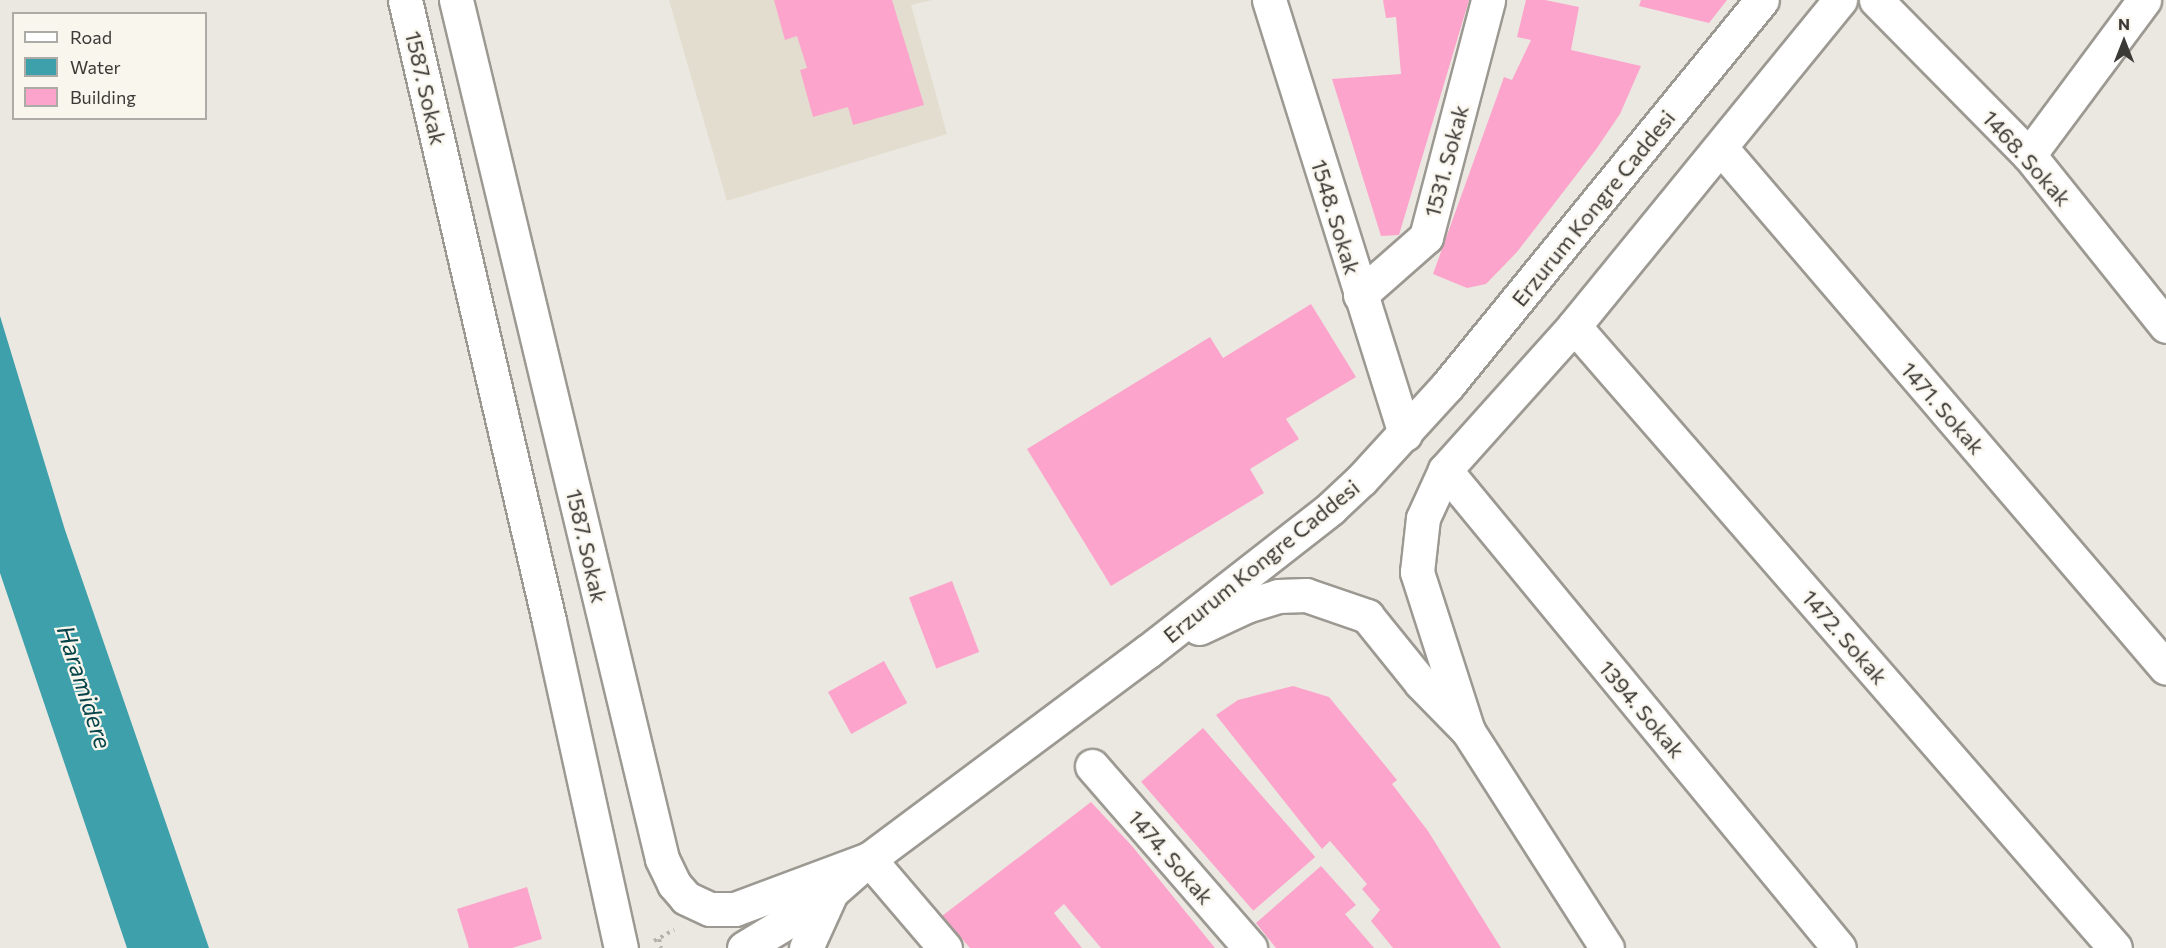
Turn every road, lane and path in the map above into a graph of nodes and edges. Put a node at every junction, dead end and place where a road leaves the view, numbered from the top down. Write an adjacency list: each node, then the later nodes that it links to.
1 (405, 0): 23 (main road, 1587. Sokak)
2 (456, 0): 20 (main road, 1587. Sokak)
3 (1269, 0): 11 (main road, 1548. Sokak)
4 (1488, 0): 11 (main road, 1531. Sokak)
5 (1762, 0): 14 (main road, Erzurum Kongre Caddesi)
6 (1840, 0): 9 (main road)
7 (1876, 0): 10 (main road, 1468. Sokak)
8 (2144, 0): 10 (main road)
9 (1721, 148): 13 (main road); 17 (main road, 1471. Sokak)
10 (2029, 155): 12 (main road, 1468. Sokak)
11 (1360, 295): 14 (main road, 1548. Sokak)
12 (2165, 323)
13 (1574, 326): 15 (main road); 31 (main road, 1472. Sokak)
14 (1405, 434): 16 (main road, Erzurum Kongre Caddesi)
15 (1445, 470): 18 (main road); 30 (main road, 1394. Sokak)
16 (1147, 652): 18 (main road); 20 (main road, Erzurum Kongre Caddesi)
17 (2166, 668)
18 (1468, 731): 29 (main road)
19 (1092, 766): 28 (main road, 1474. Sokak)
20 (869, 859): 21 (main road, Erzurum Kongre Caddesi); 27 (main road)
21 (831, 892): 25 (main road, Erzurum Kongre Caddesi); 26 (main road)
22 (658, 939): 24 (path)
23 (621, 948)
24 (661, 948)
25 (744, 948)
26 (806, 948)
27 (945, 948)
28 (1250, 948)
29 (1607, 948)
30 (1839, 948)
31 (2115, 948)

